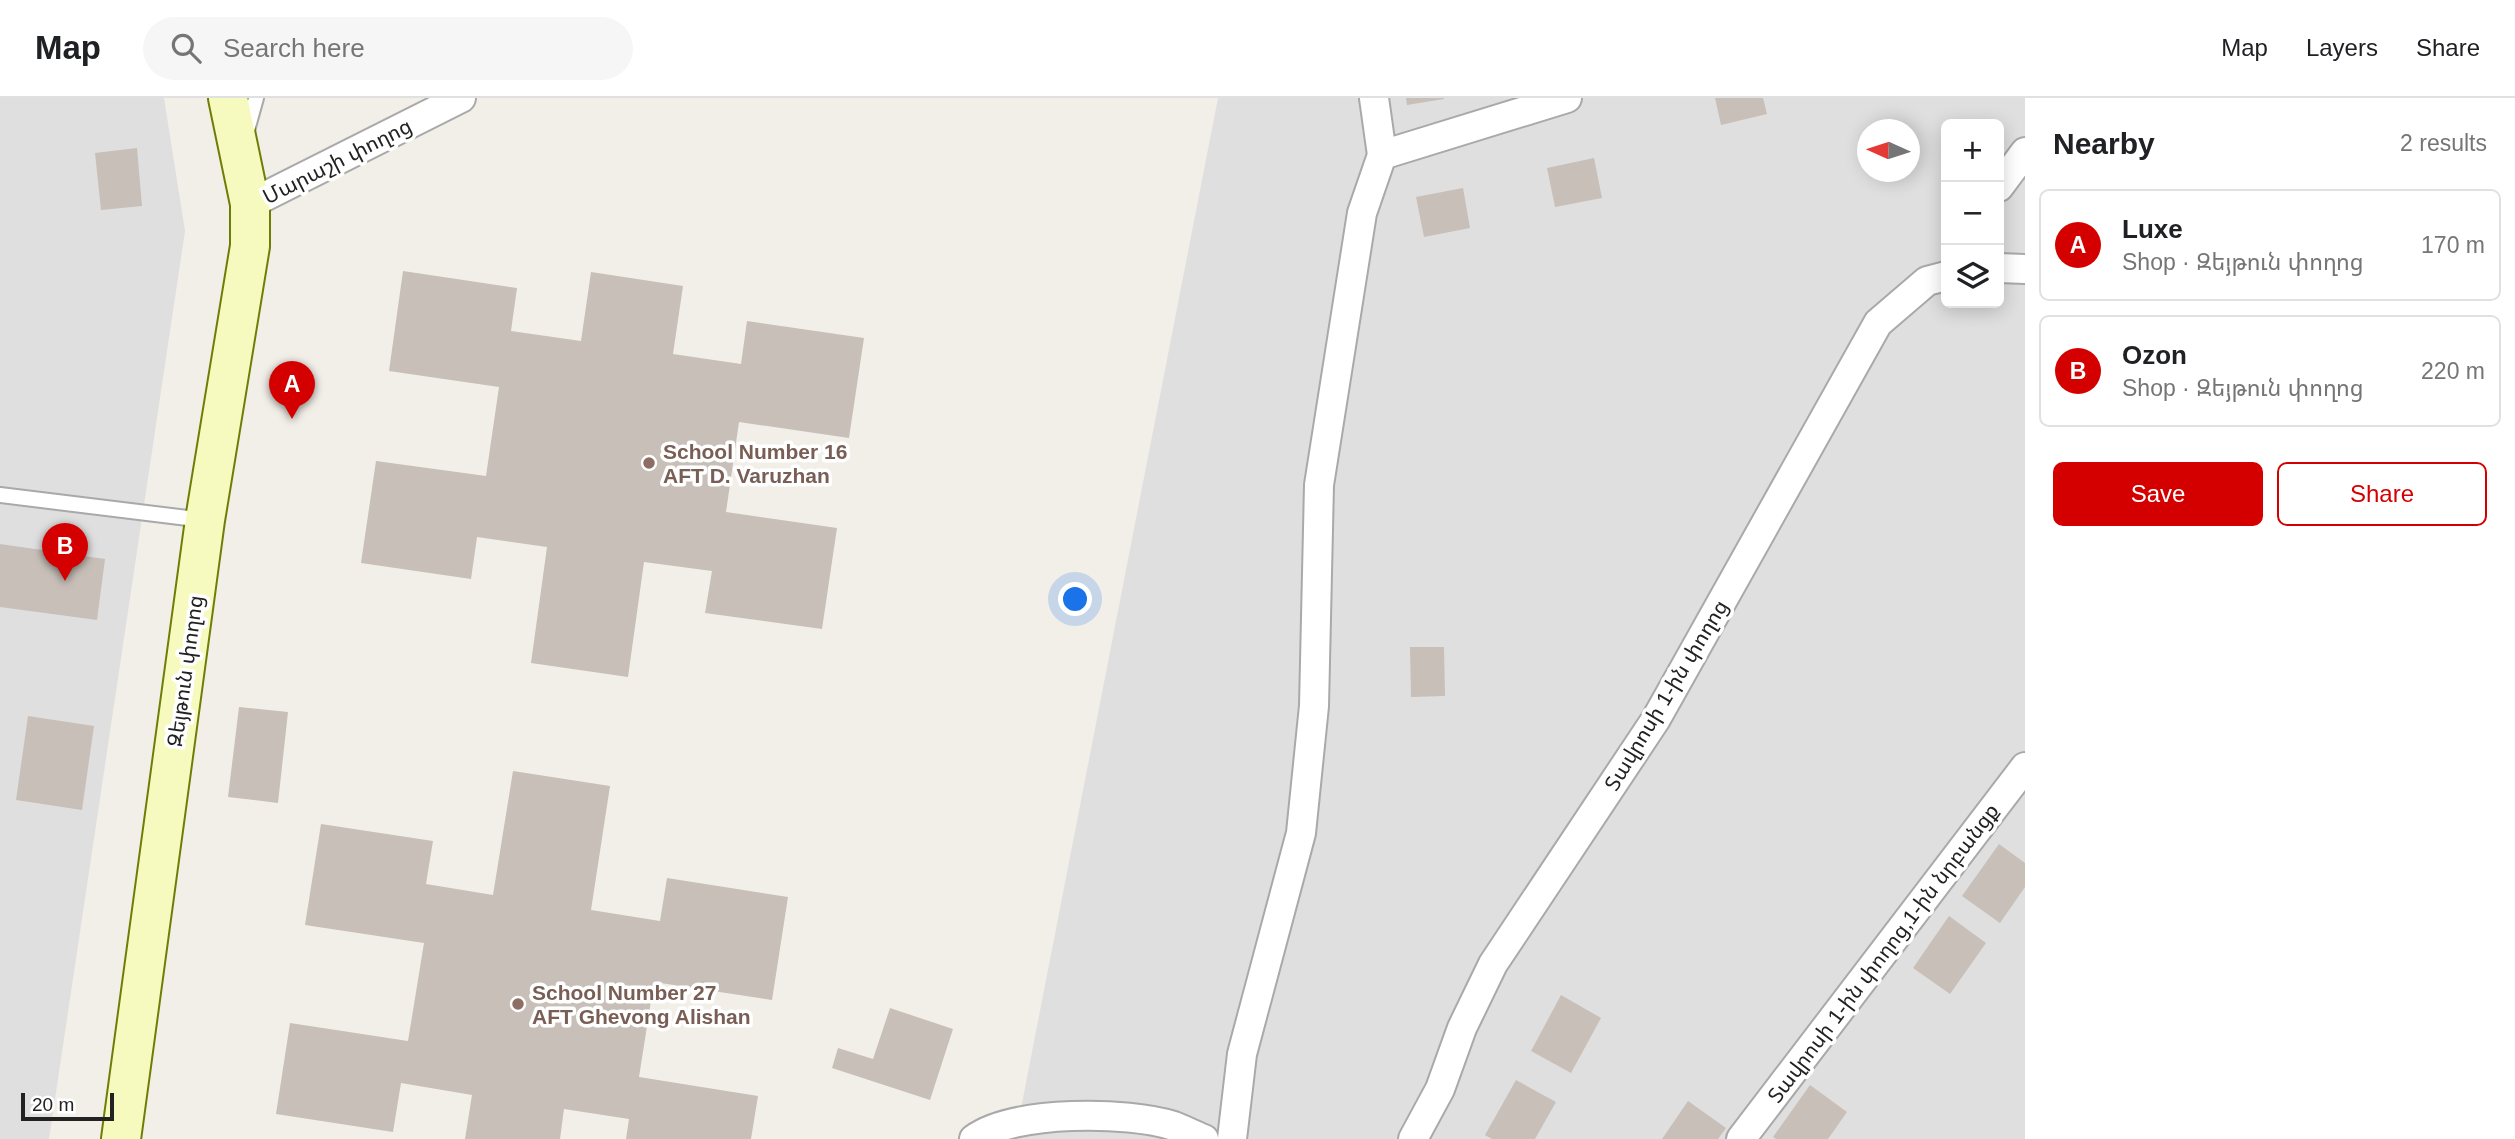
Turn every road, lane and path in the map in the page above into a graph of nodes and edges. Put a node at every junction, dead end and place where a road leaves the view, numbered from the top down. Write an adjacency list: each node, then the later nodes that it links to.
1 (228, 98): 6 (street, Զեյթուն փողոց)
2 (256, 98): 6 (lane)
3 (461, 98): 10 (street, Մարաշի փողոց)
4 (1374, 98): 8 (street)
5 (1567, 98): 8 (street)
6 (241, 152): 10 (street, Զեյթուն փողոց)
7 (2025, 152): 9 (street)
8 (1382, 155): 20 (street)
9 (2003, 182)
10 (250, 204): 15 (street, Զեյթուն փողոց)
11 (2004, 268): 12 (street)
12 (2025, 269)
13 (1941, 277): 21 (street, Տավրոսի 1-ին փողոց)
14 (0, 495): 15 (lane)
15 (205, 520): 17 (street, Զեյթուն փողոց)
16 (2025, 767): 22 (street, Տավրոսի 1-ին փողոց,1-ին նրբանցք)
17 (121, 1139)
18 (974, 1139): 19 (street)
19 (1204, 1139)
20 (1232, 1139)
21 (1413, 1139)
22 (1741, 1139)

